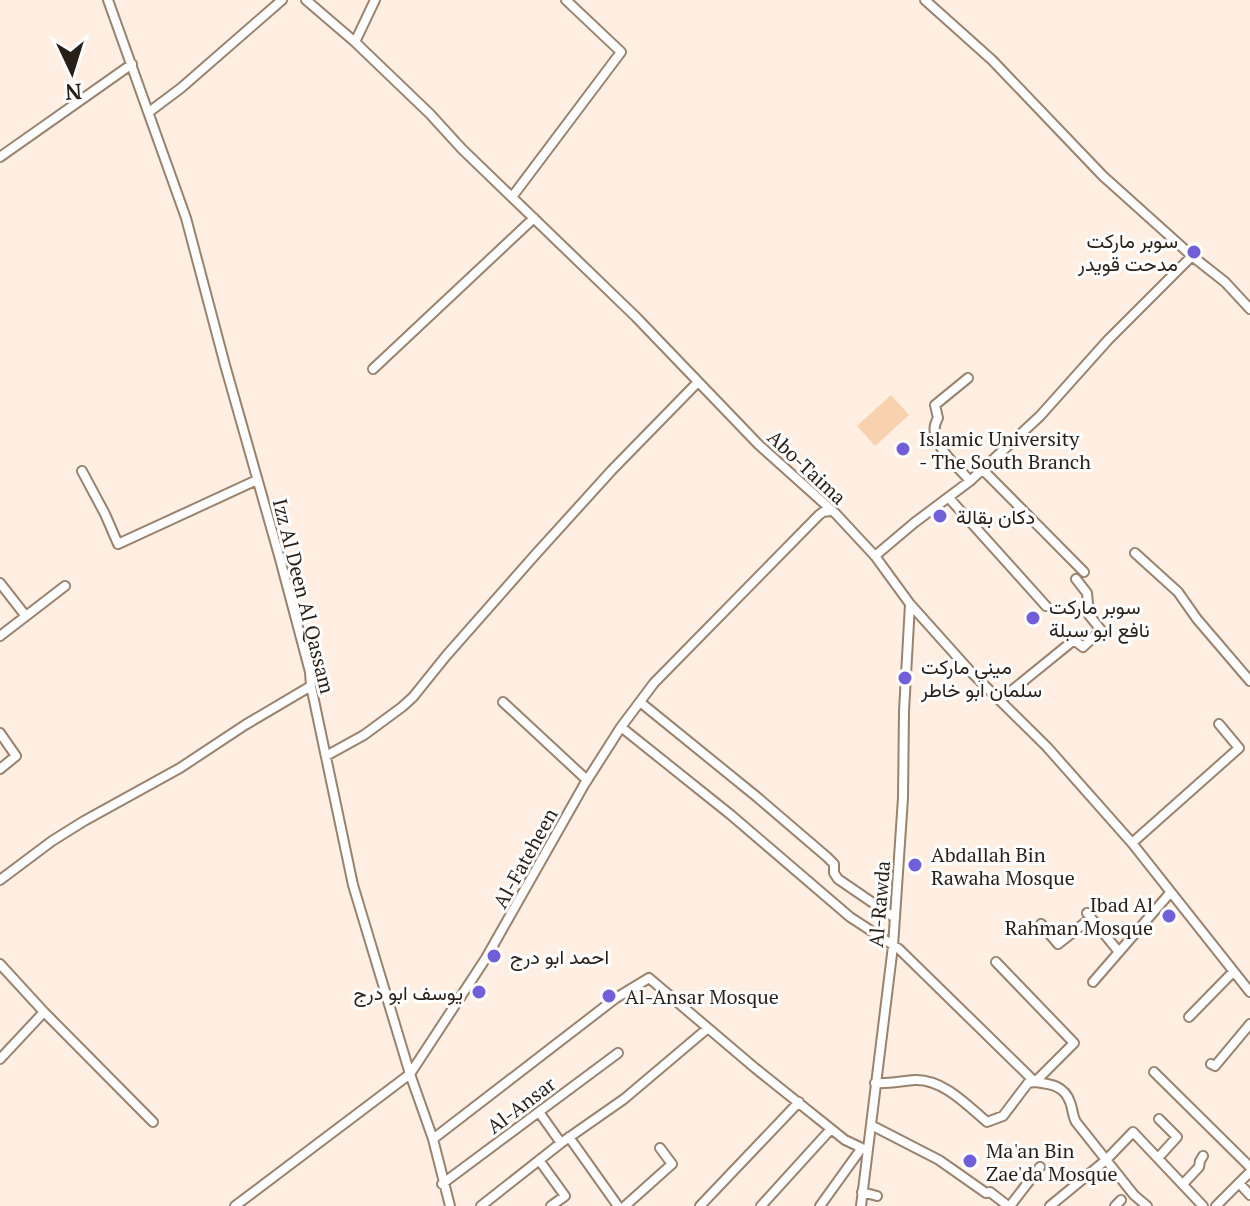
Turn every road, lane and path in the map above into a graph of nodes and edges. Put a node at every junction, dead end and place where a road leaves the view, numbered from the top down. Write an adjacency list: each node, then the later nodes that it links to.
1 (108, 0): 9 (street, Izz Al Deen Al Qassam)
2 (282, 0): 10 (street)
3 (306, 0): 7 (street, Abo-Taima)
4 (375, 0): 8 (street)
5 (566, 0): 12 (street)
6 (925, 0): 14 (street)
7 (317, 4): 8 (street, Abo-Taima)
8 (355, 42): 12 (street, Abo-Taima)
9 (132, 64): 10 (street, Izz Al Deen Al Qassam); 11 (street)
10 (149, 112): 21 (street, Izz Al Deen Al Qassam)
11 (0, 157)
12 (512, 197): 13 (street, Abo-Taima)
13 (534, 218): 16 (street); 18 (street, Abo-Taima)
14 (1192, 256): 15 (street); 19 (street)
15 (1250, 309)
16 (373, 369)
17 (968, 378): 22 (street)
18 (698, 382): 24 (street, Abo-Taima); 43 (street)
19 (982, 469): 22 (street); 27 (street)
20 (82, 471): 21 (street)
21 (257, 480): 36 (street, Izz Al Deen Al Qassam)
22 (970, 481): 23 (street)
23 (949, 498): 26 (street); 32 (street)
24 (830, 511): 26 (street, Abo-Taima); 39 (street, Al-Fateheen)
25 (1135, 553): 35 (street)
26 (875, 556): 31 (street, Abo-Taima)
27 (1084, 572)
28 (1076, 579): 37 (street)
29 (0, 583): 33 (street)
30 (65, 586): 33 (street)
31 (910, 604): 37 (street, Abo-Taima); 49 (street, Al-Rawda)
32 (1046, 606)
33 (25, 615): 34 (street)
34 (0, 636)
35 (1250, 681)
36 (311, 686): 43 (street, Izz Al Deen Al Qassam); 47 (street)
37 (1000, 700): 46 (street, Abo-Taima)
38 (503, 702): 45 (street)
39 (640, 702): 41 (street, Al-Fateheen); 49 (street)
40 (1219, 724): 46 (street)
41 (621, 727): 45 (street, Al-Fateheen); 51 (street)
42 (0, 733): 44 (street)
43 (326, 756): 66 (street, Izz Al Deen Al Qassam)
44 (0, 769)
45 (587, 780): 66 (street, Al-Fateheen)
46 (1132, 843): 48 (street, Abo-Taima)
47 (0, 880)
48 (1170, 893): 52 (street); 55 (street, Abo-Taima)
49 (895, 918): 51 (street, Al-Rawda)
50 (1041, 924): 52 (street)
51 (893, 946): 67 (street); 68 (street, Al-Rawda)
52 (1119, 952): 56 (street)
53 (996, 962): 67 (street)
54 (0, 964): 58 (street)
55 (1233, 972): 57 (street, Abo-Taima); 59 (street)
56 (1093, 982)
57 (1250, 992)
58 (44, 1012): 63 (street); 72 (street)
59 (1189, 1017)
60 (1250, 1024): 64 (street)
61 (708, 1028): 69 (street); 75 (street); 76 (street)
62 (618, 1053): 70 (street, Al-Ansar)
63 (0, 1059)
64 (1211, 1064)
65 (1154, 1072): 84 (street)
66 (410, 1074): 75 (street, Izz Al Deen Al Qassam); 91 (street, Al-Fateheen)
67 (1035, 1082): 68 (street); 82 (street)
68 (875, 1083): 73 (street, Al-Rawda)
69 (799, 1102): 74 (street); 97 (street)
70 (539, 1112): 76 (street); 86 (street, Al-Ansar)
71 (1159, 1119): 80 (street)
72 (153, 1122)
73 (871, 1125): 78 (street, Al-Rawda); 101 (street)
74 (831, 1129): 78 (street); 98 (street)
75 (433, 1139): 86 (street, Izz Al Deen Al Qassam)
76 (565, 1140): 81 (street); 95 (street)
77 (660, 1148): 96 (street)
78 (863, 1150): 88 (street, Al-Rawda); 99 (street)
79 (1203, 1156): 87 (street)
80 (1158, 1158): 82 (street); 87 (street)
81 (539, 1160): 93 (street); 94 (street)
82 (1106, 1160): 102 (street); 103 (street)
83 (1040, 1167): 101 (street)
84 (1250, 1169): 85 (street)
85 (1239, 1183): 89 (street); 105 (street)
86 (442, 1184): 92 (street, Izz Al Deen Al Qassam)
87 (1183, 1184): 104 (street)
88 (862, 1192): 90 (street); 100 (street, Al-Rawda)
89 (1250, 1195)
90 (877, 1196)
91 (235, 1206)
92 (450, 1206)
93 (481, 1206)
94 (551, 1206)
95 (618, 1206)
96 (625, 1206)
97 (700, 1206)
98 (761, 1206)
99 (820, 1206)
100 (861, 1206)
101 (1009, 1206)
102 (1050, 1206)
103 (1147, 1206)
104 (1203, 1206)
105 (1216, 1206)

